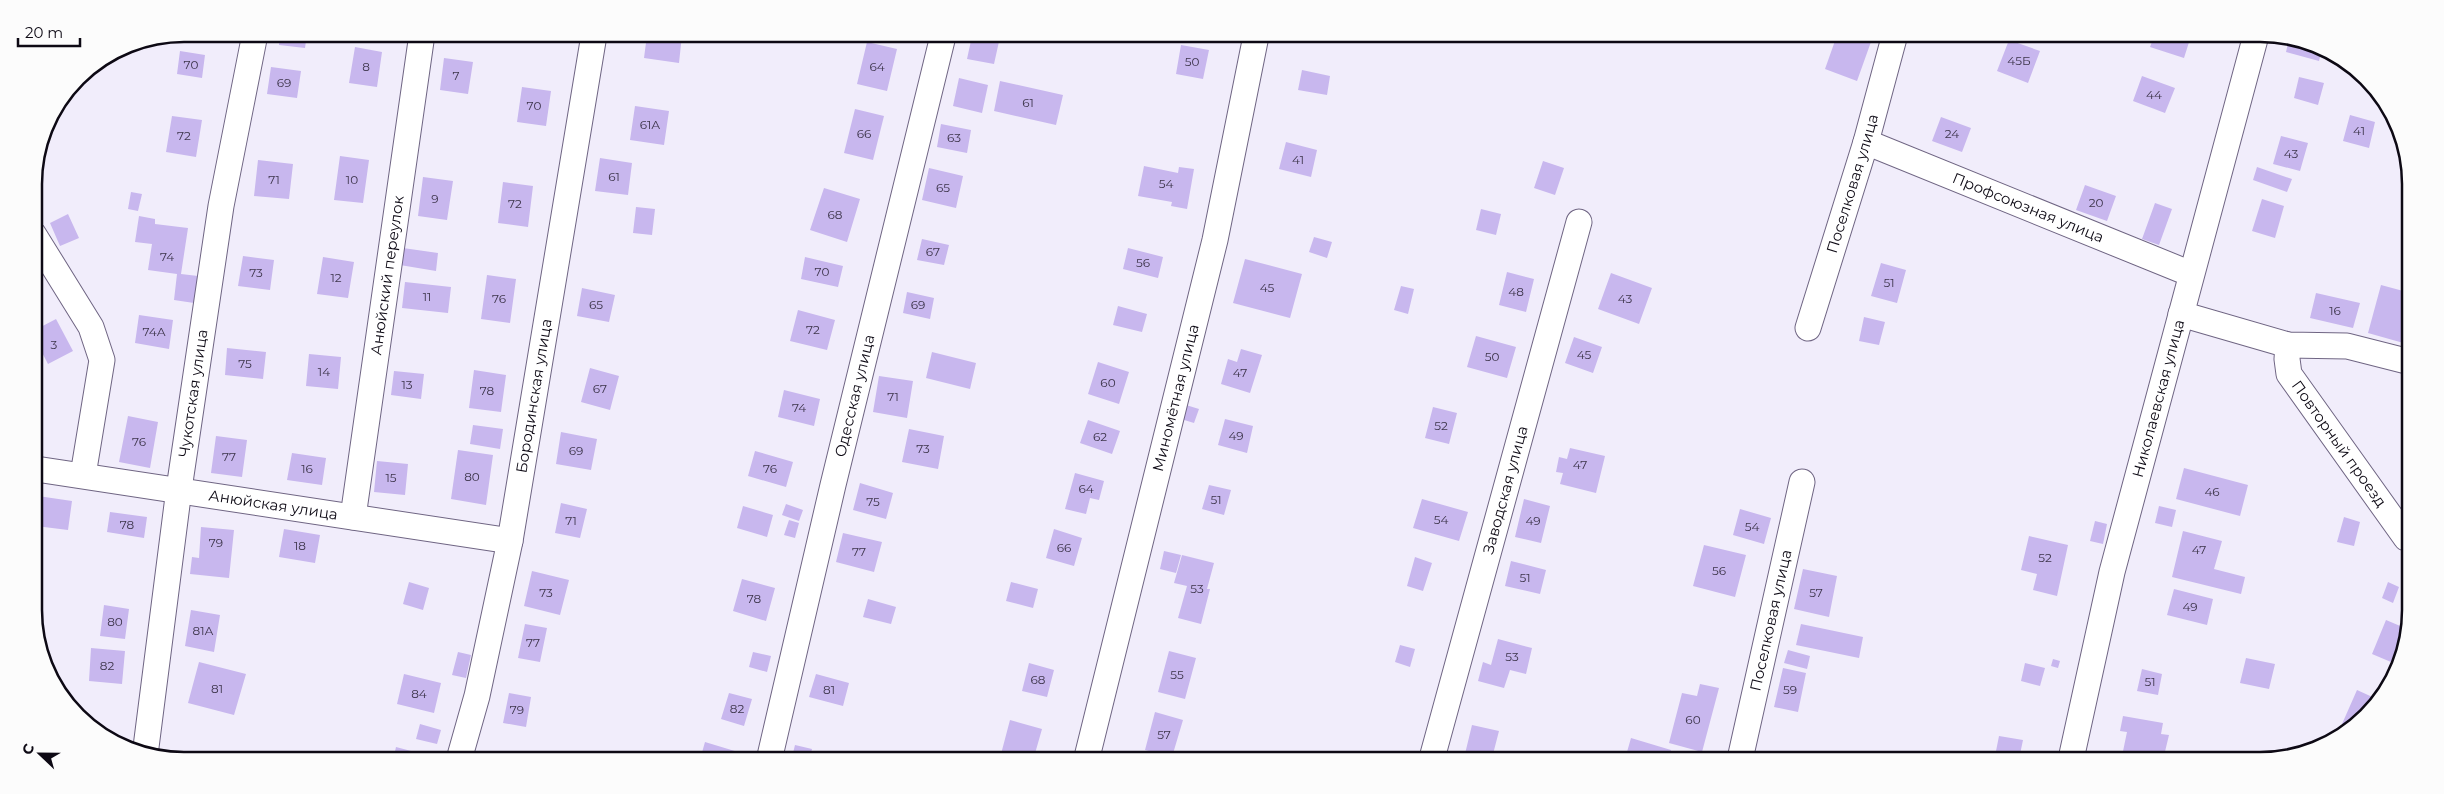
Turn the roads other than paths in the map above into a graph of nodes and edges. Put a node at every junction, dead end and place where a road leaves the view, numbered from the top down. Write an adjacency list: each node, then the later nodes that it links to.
1 (253, 42): 19 (street, Чукотская улица)
2 (421, 42): 20 (street, Анюйский переулок)
3 (593, 42): 22 (street, Бородинская улица)
4 (941, 42): 28 (street, Одесская улица)
5 (1255, 42): 29 (street, Миномётная улица)
6 (1893, 42): 8 (street, Поселковая улица)
7 (2254, 42): 11 (street, Николаевская улица)
8 (1866, 142): 11 (street, Профсоюзная улица); 13 (street, Поселковая улица)
9 (1579, 222): 24 (street, Заводская улица)
10 (43, 249): 17 (street)
11 (2191, 274): 12 (street, Николаевская улица)
12 (2181, 314): 14 (street); 26 (street, Николаевская улица)
13 (1808, 328)
14 (2288, 345): 15 (street); 21 (street, Повторный проезд)
15 (2402, 360)
16 (42, 470): 17 (street, Анюйская улица)
17 (83, 475): 19 (street, Анюйская улица)
18 (1802, 482): 25 (street, Поселковая улица)
19 (179, 489): 20 (street, Анюйская улица); 23 (street, Чукотская улица)
20 (353, 517): 22 (street, Анюйская улица)
21 (2402, 532)
22 (510, 541): 27 (street, Бородинская улица)
23 (146, 746)
24 (1434, 751)
25 (1742, 751)
26 (2073, 751)
27 (461, 752)
28 (771, 752)
29 (1088, 752)

